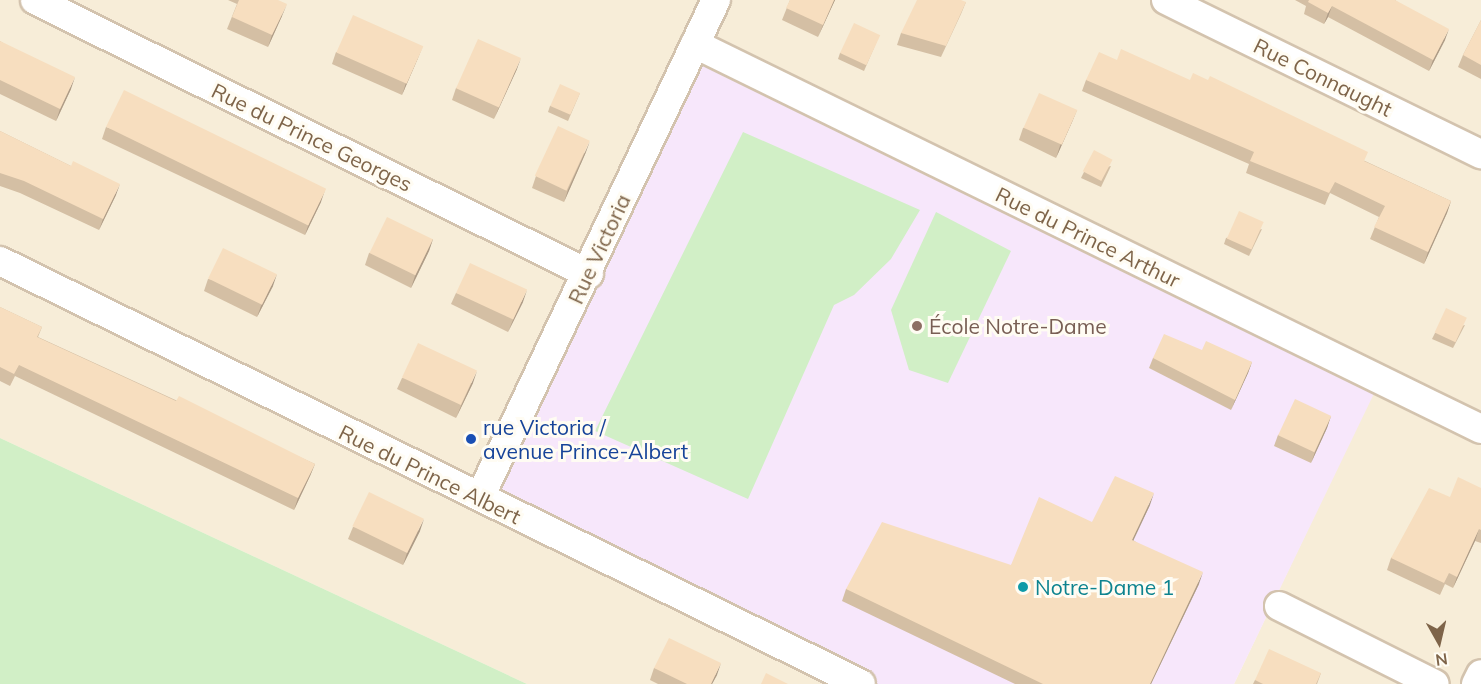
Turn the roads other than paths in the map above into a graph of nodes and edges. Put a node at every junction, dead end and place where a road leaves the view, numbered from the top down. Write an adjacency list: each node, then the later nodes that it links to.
1 (35, 0): 7 (street, Rue du Prince Georges)
2 (716, 0): 4 (street, Rue Victoria)
3 (1166, 0): 5 (street, Rue Connaught)
4 (695, 44): 7 (street, Rue Victoria); 8 (street, Rue du Prince Arthur)
5 (1481, 154)
6 (0, 261): 9 (street, Rue du Prince Albert)
7 (589, 274): 9 (street, Rue Victoria)
8 (1481, 429)
9 (480, 497): 12 (street, Rue du Prince Albert)
10 (1279, 606): 13 (street)
11 (1481, 674): 14 (street)
12 (861, 684)
13 (1435, 684)
14 (1476, 684)

